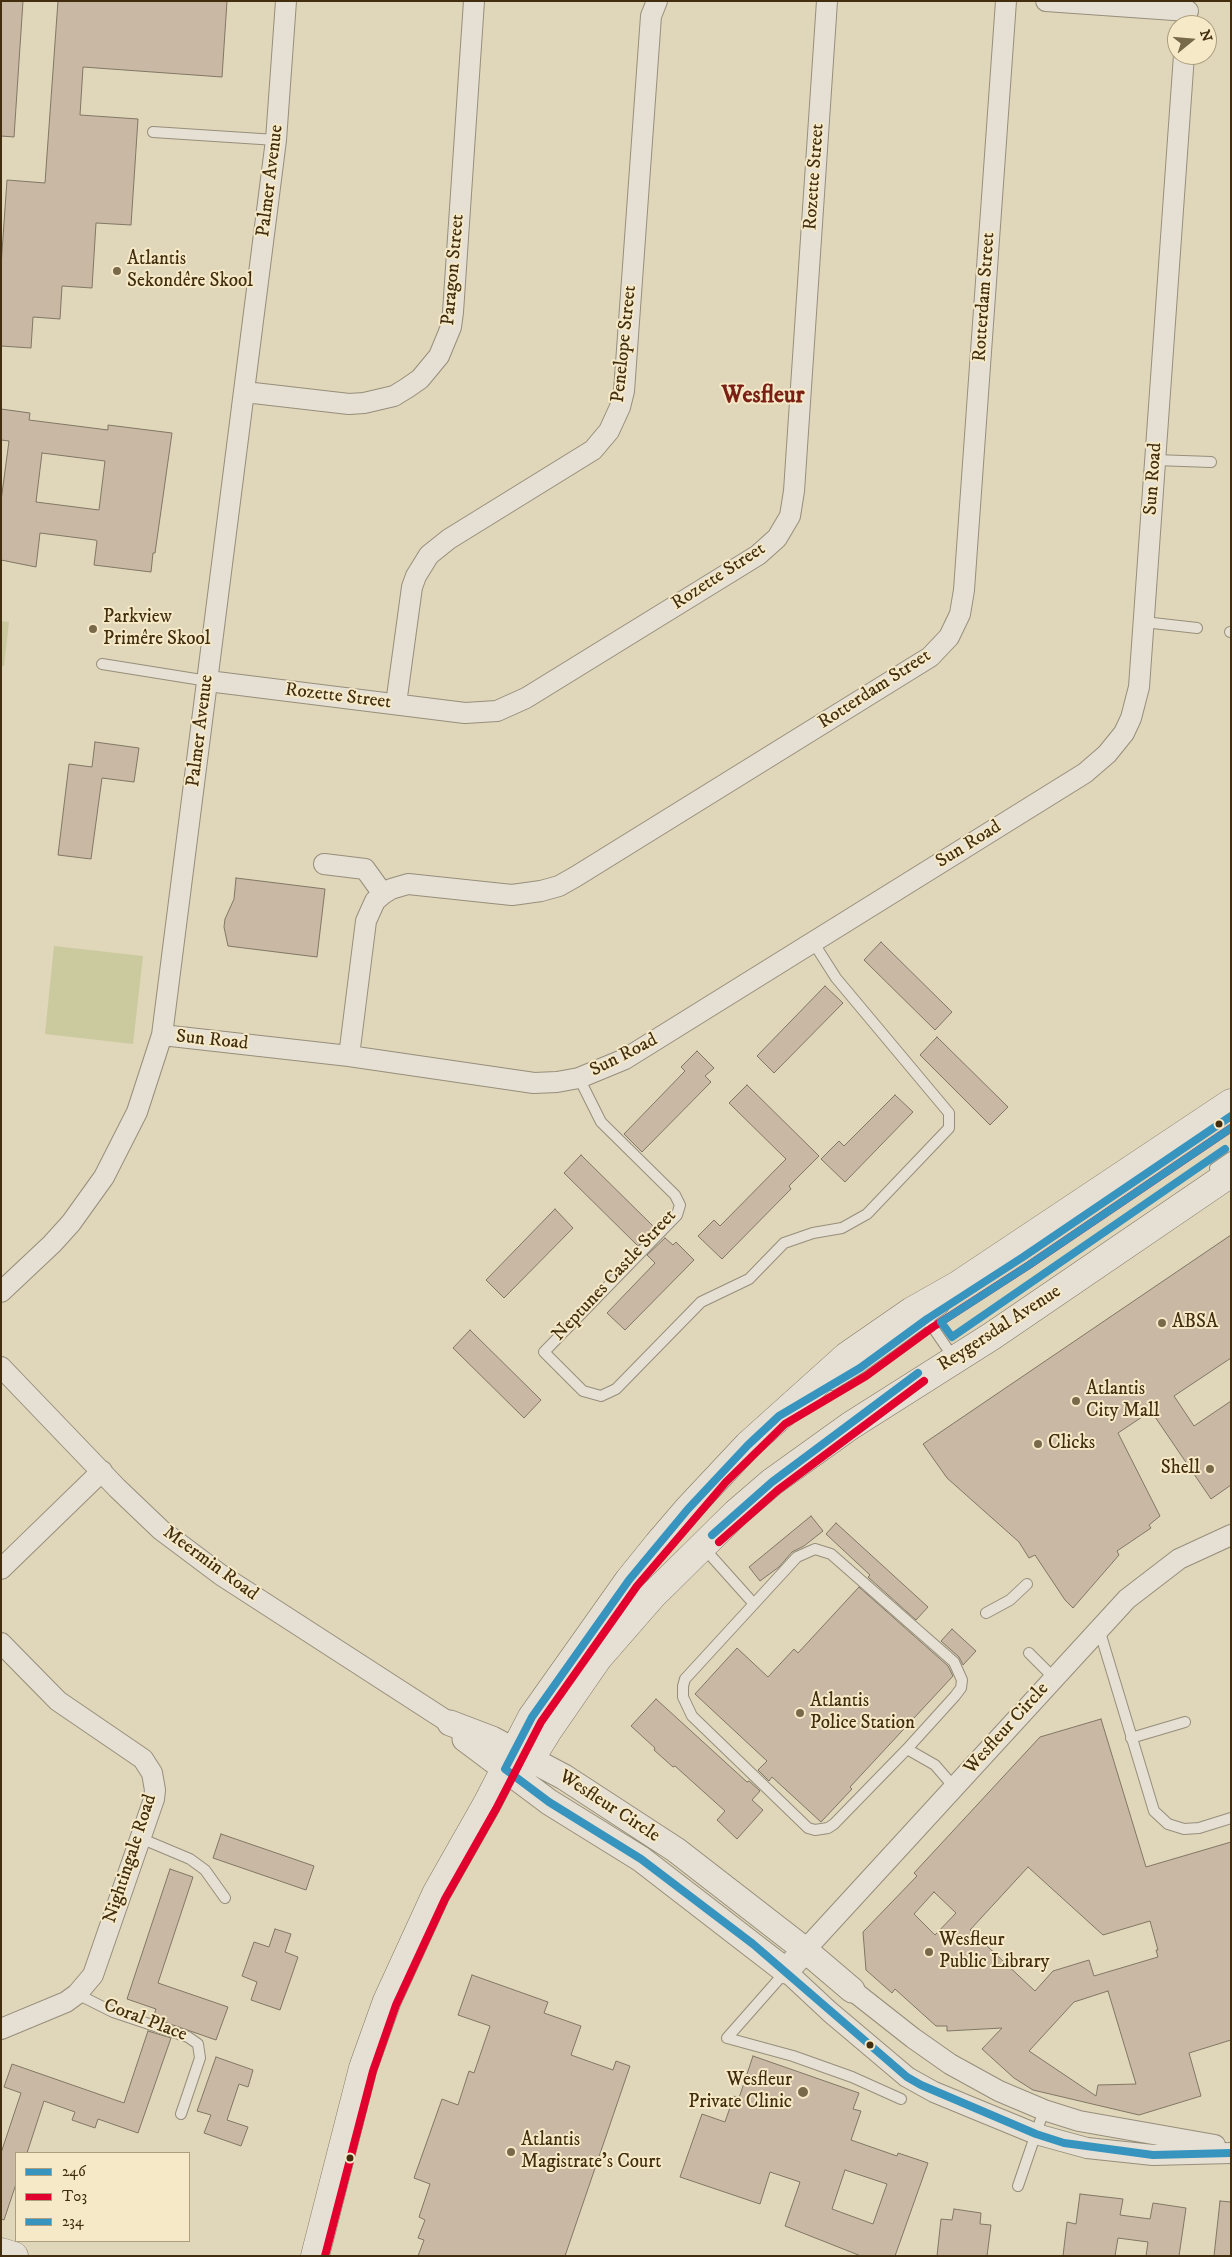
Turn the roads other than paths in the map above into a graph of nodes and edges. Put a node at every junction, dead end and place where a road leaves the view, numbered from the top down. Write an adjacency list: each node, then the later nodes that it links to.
1 (286, 1): 10 (street, Palmer Avenue)
2 (474, 1): 11 (street, Paragon Street)
3 (657, 1): 18 (street, Penelope Street)
4 (827, 1): 18 (street, Rozette Street)
5 (1006, 1): 20 (street, Rotterdam Street)
6 (1046, 1): 7 (street)
7 (1188, 12)
8 (1183, 65): 12 (street, Sun Road)
9 (153, 132): 10 (lane)
10 (276, 140): 11 (street, Palmer Avenue)
11 (244, 392): 17 (street, Palmer Avenue)
12 (1155, 460): 13 (lane); 14 (street, Sun Road)
13 (1211, 462)
14 (1144, 622): 15 (lane); 21 (street, Sun Road)
15 (1197, 628)
16 (102, 664): 17 (lane)
17 (208, 681): 18 (street, Rozette Street); 22 (street, Palmer Avenue)
18 (396, 704)
19 (324, 864): 20 (street)
20 (383, 894): 23 (street)
21 (813, 942): 24 (street, Sun Road); 24 (lane, Neptunes Castle Street)
22 (162, 1035): 23 (street, Sun Road); 29 (street, Palmer Avenue)
23 (350, 1056): 24 (street, Sun Road)
24 (579, 1078)
25 (1231, 1103): 33 (main road, Reygersdal Avenue)
26 (1231, 1116): 30 (lane)
27 (1231, 1157): 31 (lane)
28 (1231, 1173): 34 (main road, Reygersdal Avenue)
29 (1, 1292)
30 (927, 1318): 31 (lane); 33 (lane)
31 (949, 1351): 34 (lane)
32 (1, 1367): 35 (street, Meermin Road)
33 (779, 1416): 50 (main road, Reygersdal Avenue)
34 (850, 1426): 37 (main road, Reygersdal Avenue)
35 (102, 1471): 38 (street); 47 (street, Meermin Road)
36 (1231, 1536): 42 (street, Wesfleur Circle)
37 (702, 1544): 40 (lane); 50 (main road, Reygersdal Avenue)
38 (1, 1569)
39 (1027, 1584): 41 (lane)
40 (754, 1604): 49 (lane); 49 (lane)
41 (986, 1613)
42 (1099, 1629): 45 (street, Wesfleur Circle); 48 (lane)
43 (1, 1643): 53 (street, Nightingale Road)
44 (1029, 1653): 45 (lane)
45 (1054, 1678): 51 (street, Wesfleur Circle)
46 (1184, 1722): 48 (lane)
47 (450, 1723): 50 (street, Meermin Road)
48 (1131, 1738): 52 (lane)
49 (908, 1749): 51 (lane)
50 (517, 1764): 55 (street, Wesfleur Circle); 56 (street, Wesfleur Circle); 69 (main road, Reygersdal Avenue)
51 (954, 1787): 55 (street, Wesfleur Circle)
52 (1231, 1818)
53 (140, 1838): 54 (lane); 58 (street, Nightingale Road)
54 (225, 1898)
55 (805, 1950): 56 (street, Wesfleur Circle); 57 (street, Wesfleur Circle)
56 (786, 1971): 60 (lane, Wesfleur Circle); 63 (street, Wesfleur Circle)
57 (852, 1990): 61 (street, Wesfleur Circle)
58 (77, 1994): 59 (street, Nightingale Road); 62 (lane, Coral Place)
59 (1, 2029)
60 (901, 2099)
61 (1044, 2110): 63 (lane); 64 (street, Wesfleur Circle)
62 (181, 2114)
63 (1036, 2134): 65 (street, Wesfleur Circle); 66 (lane)
64 (1231, 2148)
65 (1231, 2153)
66 (1018, 2186)
67 (1, 2252): 68 (main road)
68 (14, 2256)
69 (315, 2256)

